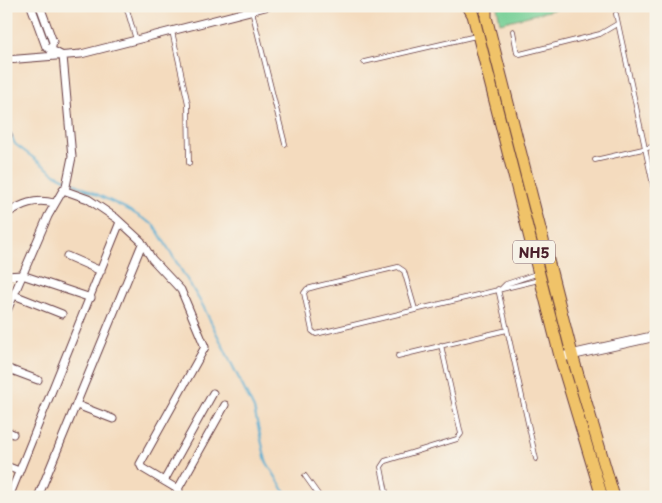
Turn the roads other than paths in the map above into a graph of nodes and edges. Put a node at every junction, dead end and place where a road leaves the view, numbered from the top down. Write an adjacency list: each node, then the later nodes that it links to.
1 (31, 6): 14 (street)
2 (40, 6): 14 (street)
3 (126, 6): 13 (lane)
4 (269, 6): 7 (street)
5 (468, 6): 12 (highway, NH5)
6 (486, 6): 44 (highway, NH5)
7 (252, 11): 10 (street); 18 (lane)
8 (616, 14): 9 (lane)
9 (617, 24): 11 (lane); 20 (lane)
10 (172, 31): 13 (street); 22 (lane)
11 (513, 31)
12 (478, 36): 17 (lane); 33 (highway, NH5)
13 (136, 40): 15 (street)
14 (51, 50): 15 (street)
15 (63, 56): 16 (street); 23 (street)
16 (6, 60)
17 (364, 62)
18 (285, 144)
19 (656, 146): 20 (lane)
20 (644, 149): 21 (lane); 24 (lane)
21 (595, 160)
22 (190, 163)
23 (67, 185): 25 (street); 27 (street)
24 (656, 199)
25 (54, 203): 26 (street); 31 (street)
26 (6, 214)
27 (120, 222): 28 (street); 30 (street)
28 (142, 244): 48 (street); 55 (street)
29 (67, 256): 30 (street)
30 (101, 271): 36 (street)
31 (22, 275): 32 (street); 35 (street); 36 (street)
32 (6, 276)
33 (540, 277): 34 (lane); 44 (highway, NH5)
34 (500, 289): 37 (lane); 40 (lane)
35 (14, 295): 38 (street); 39 (street)
36 (91, 298): 53 (street)
37 (415, 309): 37 (lane)
38 (6, 313)
39 (62, 314)
40 (507, 330): 42 (lane); 51 (lane)
41 (656, 336): 44 (street)
42 (441, 345): 43 (lane); 60 (lane)
43 (398, 356)
44 (566, 356): 61 (highway, NH5); 62 (highway, NH5)
45 (6, 368): 46 (street)
46 (38, 380)
47 (213, 393): 55 (street)
48 (78, 405): 50 (street); 58 (street)
49 (225, 405): 56 (street)
50 (112, 419)
51 (536, 459)
52 (6, 466): 53 (street)
53 (20, 471): 57 (street)
54 (305, 476): 59 (lane)
55 (164, 481): 56 (street)
56 (178, 493)
57 (9, 497)
58 (38, 497)
59 (320, 497)
60 (388, 497)
61 (602, 497)
62 (614, 497)

